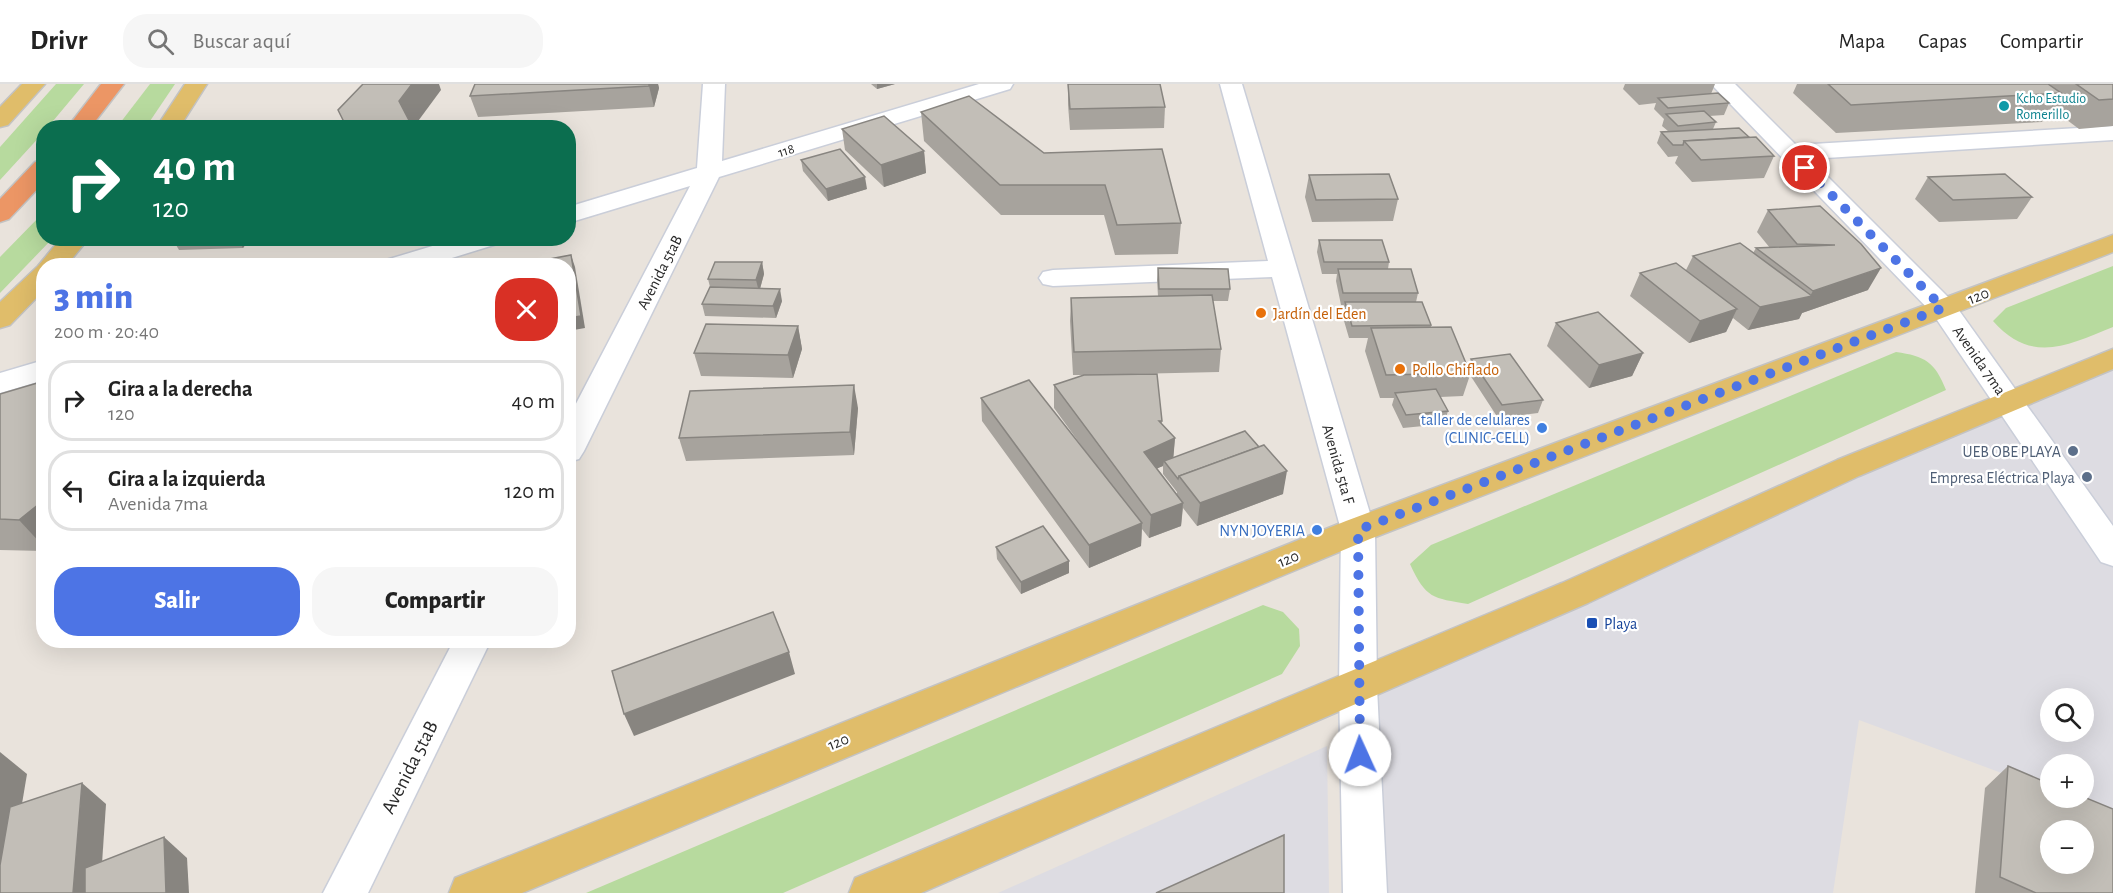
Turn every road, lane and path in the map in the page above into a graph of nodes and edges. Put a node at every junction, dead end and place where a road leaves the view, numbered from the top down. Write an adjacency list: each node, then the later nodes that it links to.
1 (34, 84): 8 (main road)
2 (113, 84): 9 (highway)
3 (196, 84): 10 (main road)
4 (714, 84): 13 (street, Avenida 5taB)
5 (1002, 84): 13 (street, 118)
6 (1231, 84): 22 (street, Avenida 5ta F)
7 (1722, 84): 12 (street, Avenida 7ma)
8 (0, 120)
9 (84, 120)
10 (172, 120)
11 (2113, 133): 12 (street)
12 (1790, 153): 25 (street, Avenida 7ma)
13 (709, 173): 15 (street, 118); 31 (street, Avenida 5taB)
14 (36, 176): 16 (highway)
15 (576, 213)
16 (0, 214)
17 (2113, 243): 25 (main road, 120)
18 (69, 246): 20 (main road)
19 (462, 246): 21 (street)
20 (58, 258)
21 (422, 258)
22 (1283, 268): 23 (street); 32 (street, Avenida 5ta F)
23 (1053, 278)
24 (36, 281): 26 (main road)
25 (1943, 308): 30 (street, Avenida 7ma); 32 (main road, 120)
26 (0, 319)
27 (2113, 358): 30 (main road)
28 (36, 372): 29 (street)
29 (0, 382)
30 (2008, 401): 33 (street, Avenida 7ma); 35 (main road)
31 (576, 435)
32 (1358, 530): 35 (street, Avenida 5ta F); 37 (main road, 120)
33 (2113, 553)
34 (469, 648): 36 (street, Avenida 5taB)
35 (1358, 687): 38 (main road); 39 (street, Avenida 5ta F)
36 (345, 893)
37 (471, 893)
38 (872, 893)
39 (1365, 893)

